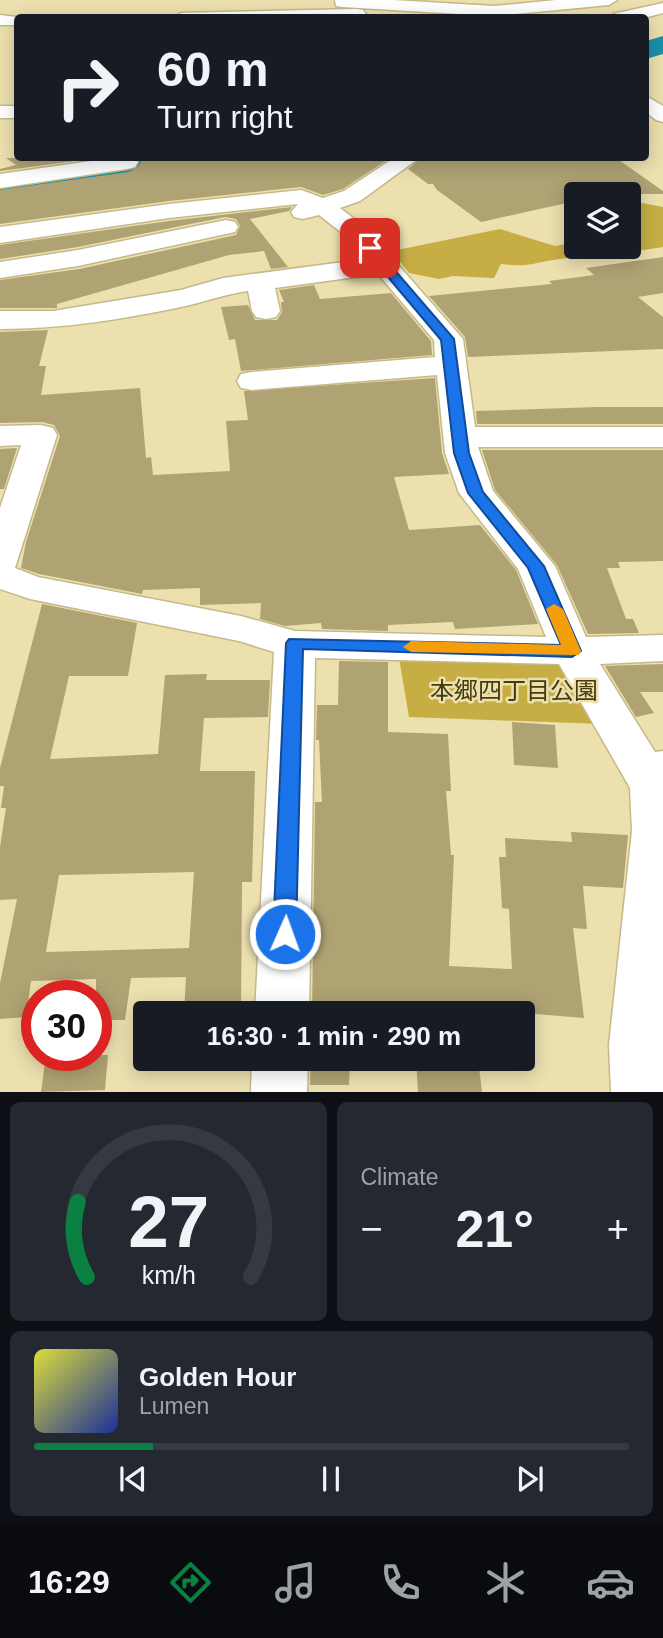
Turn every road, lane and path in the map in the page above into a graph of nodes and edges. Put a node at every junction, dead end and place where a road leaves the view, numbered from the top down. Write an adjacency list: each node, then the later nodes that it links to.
1 (609, 0): 7 (street)
2 (341, 1): 6 (street); 7 (street)
3 (272, 8): 5 (street); 6 (street)
4 (663, 8): 8 (street)
5 (217, 14)
6 (357, 14)
7 (492, 14)
8 (637, 14)
9 (649, 104): 10 (street)
10 (663, 116)
11 (118, 161): 13 (street)
12 (404, 161): 14 (street)
13 (0, 181)
14 (324, 207): 15 (street); 16 (street); 17 (street)
15 (0, 235)
16 (383, 265): 18 (street); 21 (street)
17 (0, 270)
18 (260, 282): 19 (street); 20 (street)
19 (266, 311)
20 (0, 320)
21 (451, 365): 22 (street); 24 (street)
22 (252, 381)
23 (0, 436): 26 (street)
24 (460, 437): 25 (street); 30 (street)
25 (663, 437)
26 (0, 563)
27 (0, 576): 28 (street)
28 (295, 643): 30 (street); 32 (street)
29 (663, 648): 30 (street)
30 (572, 651): 31 (street)
31 (659, 805): 35 (street)
32 (282, 1001)
33 (280, 1071): 34 (street)
34 (279, 1092)
35 (639, 1092)

